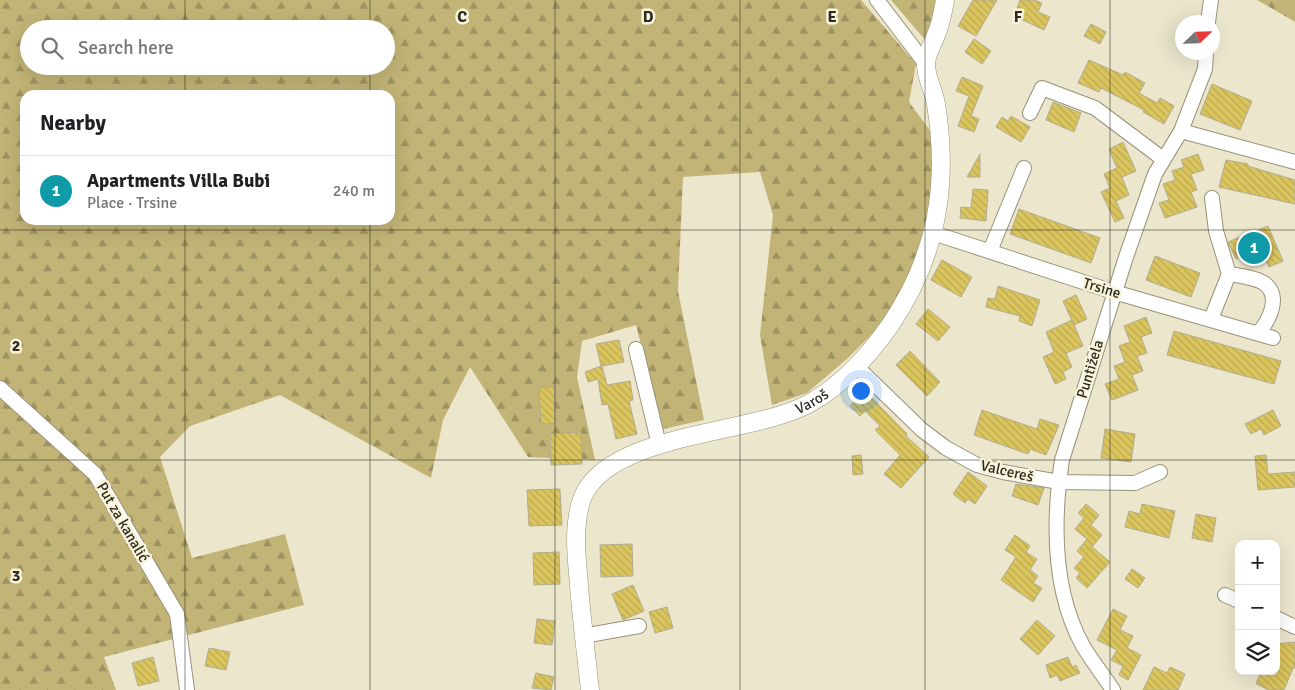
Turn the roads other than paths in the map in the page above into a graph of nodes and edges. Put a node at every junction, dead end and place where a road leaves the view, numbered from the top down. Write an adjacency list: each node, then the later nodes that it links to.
1 (877, 0): 6 (street)
2 (946, 0): 6 (main road)
3 (1211, 0): 4 (street)
4 (1209, 15)
5 (1205, 60): 8 (street, Puntižela)
6 (925, 63): 13 (main road, Varoš)
7 (1030, 113): 9 (street)
8 (1181, 131): 9 (street, Puntižela); 10 (street)
9 (1163, 159): 16 (street, Puntižela)
10 (1295, 162)
11 (1024, 168): 14 (street)
12 (1212, 198): 15 (street)
13 (933, 234): 14 (street, Trsine); 21 (main road, Varoš)
14 (990, 251): 16 (street, Trsine)
15 (1229, 274): 17 (street); 18 (street)
16 (1114, 292): 17 (street, Trsine); 25 (street, Puntižela)
17 (1211, 319): 18 (street, Trsine)
18 (1258, 333): 19 (street, Trsine)
19 (1273, 338)
20 (636, 348): 23 (street)
21 (857, 367): 23 (main road, Varoš); 25 (street, Valcereš)
22 (0, 388): 32 (street, Put za kanalić)
23 (659, 445): 31 (main road, Varoš)
24 (1160, 472): 25 (street, Valcereš)
25 (1059, 482): 34 (street, Puntižela)
26 (1225, 595): 27 (street)
27 (1235, 599)
28 (1280, 620): 30 (street)
29 (640, 626): 31 (street)
30 (1295, 627)
31 (584, 636): 33 (main road, Varoš)
32 (187, 690)
33 (590, 690)
34 (1113, 690)

